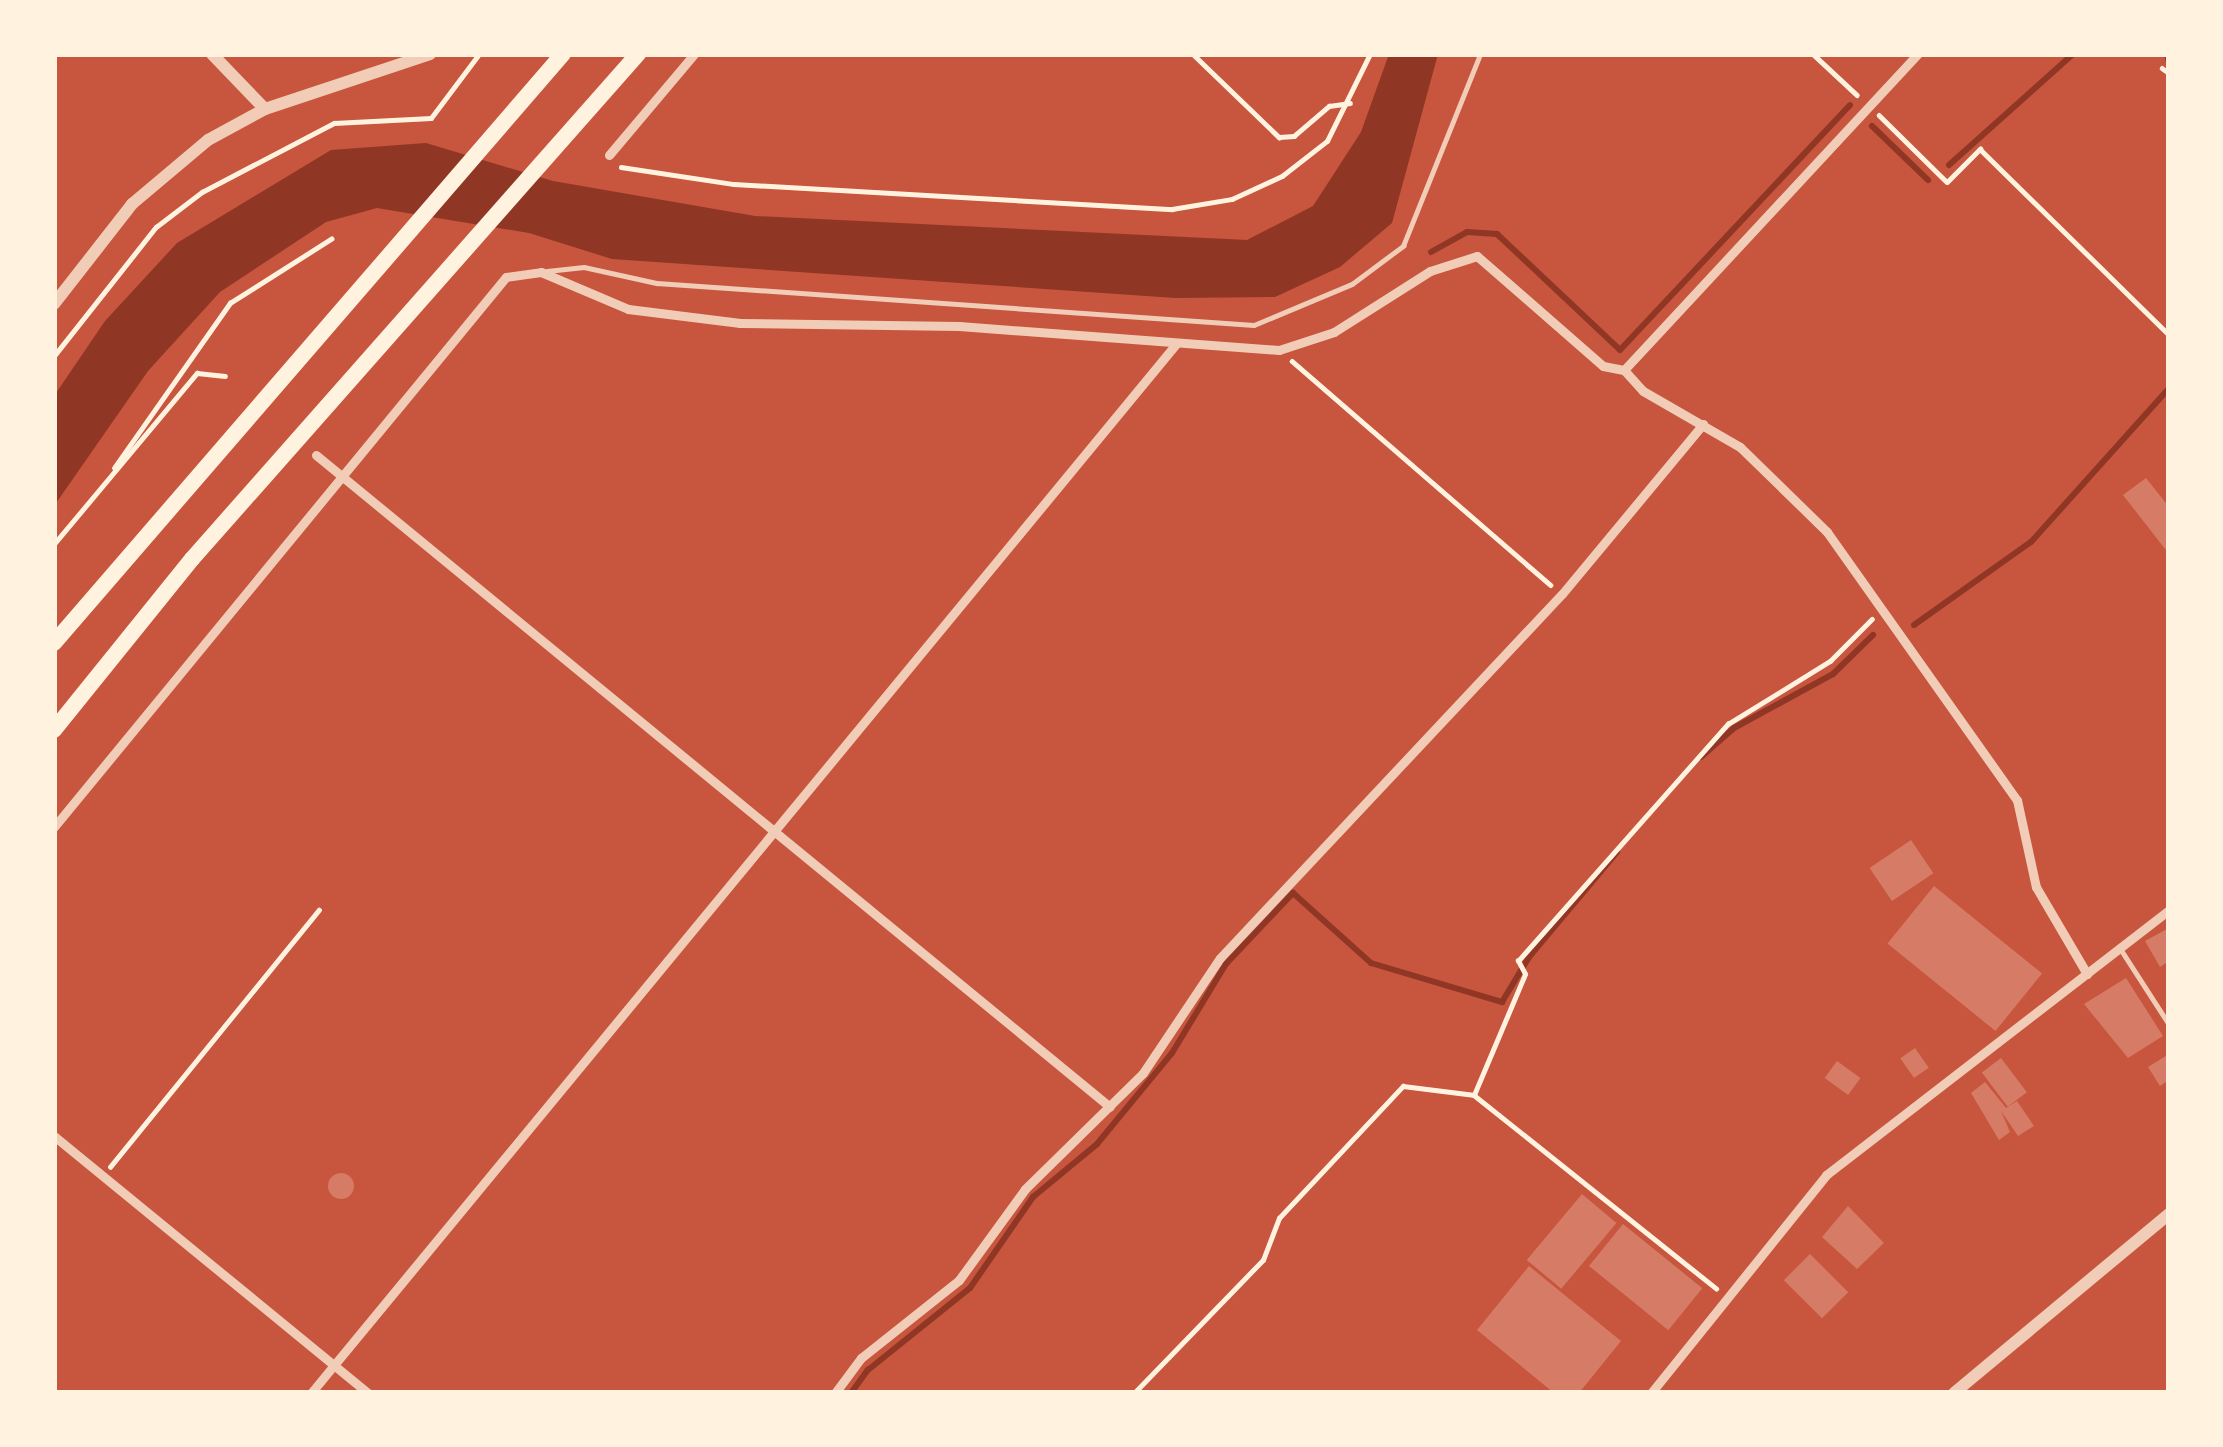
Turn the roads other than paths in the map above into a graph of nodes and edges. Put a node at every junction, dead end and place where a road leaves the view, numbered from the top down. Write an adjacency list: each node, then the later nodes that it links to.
1 (212, 54): 8 (street)
2 (430, 54): 8 (street)
3 (563, 54): 17 (highway)
4 (638, 54): 18 (highway)
5 (694, 54): 9 (street)
6 (1480, 54): 10 (lane)
7 (1918, 54): 13 (street)
8 (265, 109): 11 (street)
9 (609, 155)
10 (542, 272): 12 (street); 16 (street)
11 (54, 304)
12 (1178, 343): 13 (street); 20 (street)
13 (1624, 370): 14 (street)
14 (1703, 424): 23 (street); 25 (street)
15 (316, 455): 16 (street)
16 (344, 478): 19 (street); 20 (street)
17 (54, 643)
18 (54, 730)
19 (54, 826)
20 (773, 832): 25 (street); 28 (street)
21 (2169, 910): 22 (street)
22 (2120, 948): 23 (street); 24 (lane)
23 (2087, 974): 32 (street)
24 (2169, 1024)
25 (1110, 1107): 31 (street)
26 (54, 1136): 28 (street)
27 (2169, 1214): 33 (street)
28 (334, 1365): 29 (street); 30 (street)
29 (311, 1393)
30 (368, 1393)
31 (835, 1393)
32 (1651, 1393)
33 (1954, 1393)

